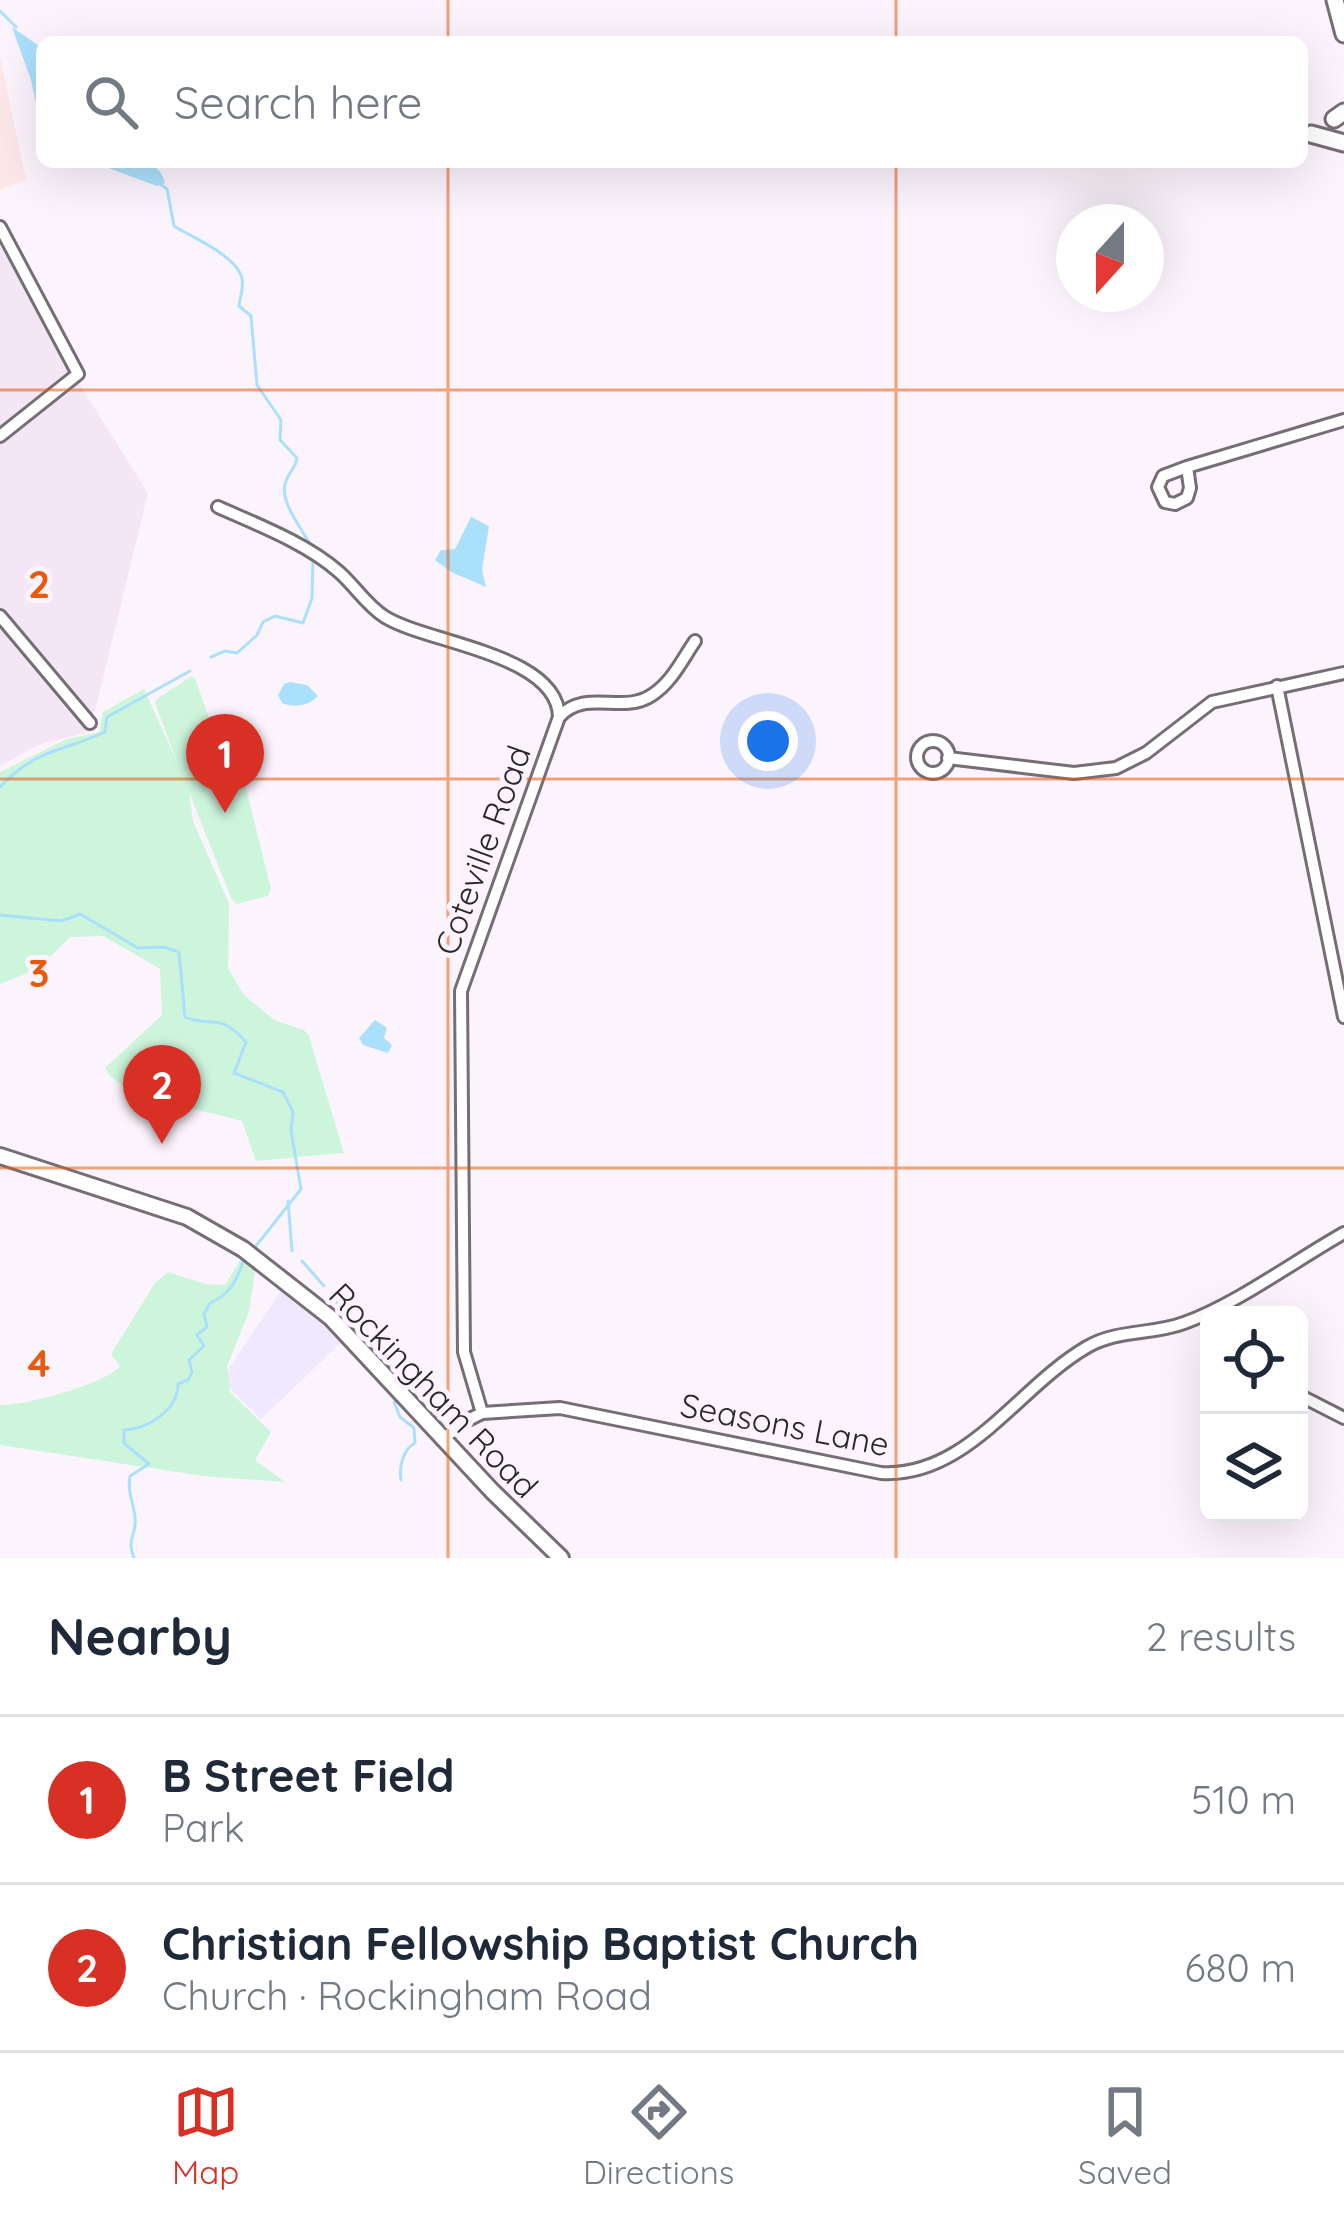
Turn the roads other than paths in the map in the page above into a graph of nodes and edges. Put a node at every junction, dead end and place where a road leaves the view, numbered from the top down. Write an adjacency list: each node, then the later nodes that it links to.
1 (1335, 0): 2 (highway)
2 (1344, 34)
3 (1311, 134): 4 (highway)
4 (1344, 143)
5 (0, 227): 7 (street)
6 (1344, 420): 8 (street)
7 (0, 436)
8 (1187, 467)
9 (218, 507): 14 (street)
10 (0, 616): 17 (street)
11 (695, 641): 15 (street)
12 (1344, 674): 13 (street)
13 (1277, 686): 18 (street); 19 (street)
14 (552, 692): 15 (street); 16 (street, Coteville Road)
15 (579, 701): 16 (street)
16 (559, 717): 25 (street, Coteville Road)
17 (90, 723)
18 (948, 758)
19 (1344, 1017)
20 (0, 1156): 27 (main road, Rockingham Road)
21 (1344, 1233): 22 (street, Seasons Lane)
22 (1224, 1306)
23 (1200, 1317): 25 (street, Seasons Lane)
24 (1308, 1400): 26 (street)
25 (482, 1414): 27 (street, Seasons Lane)
26 (1344, 1418)
27 (444, 1438): 28 (main road, Rockingham Road)
28 (562, 1558)

